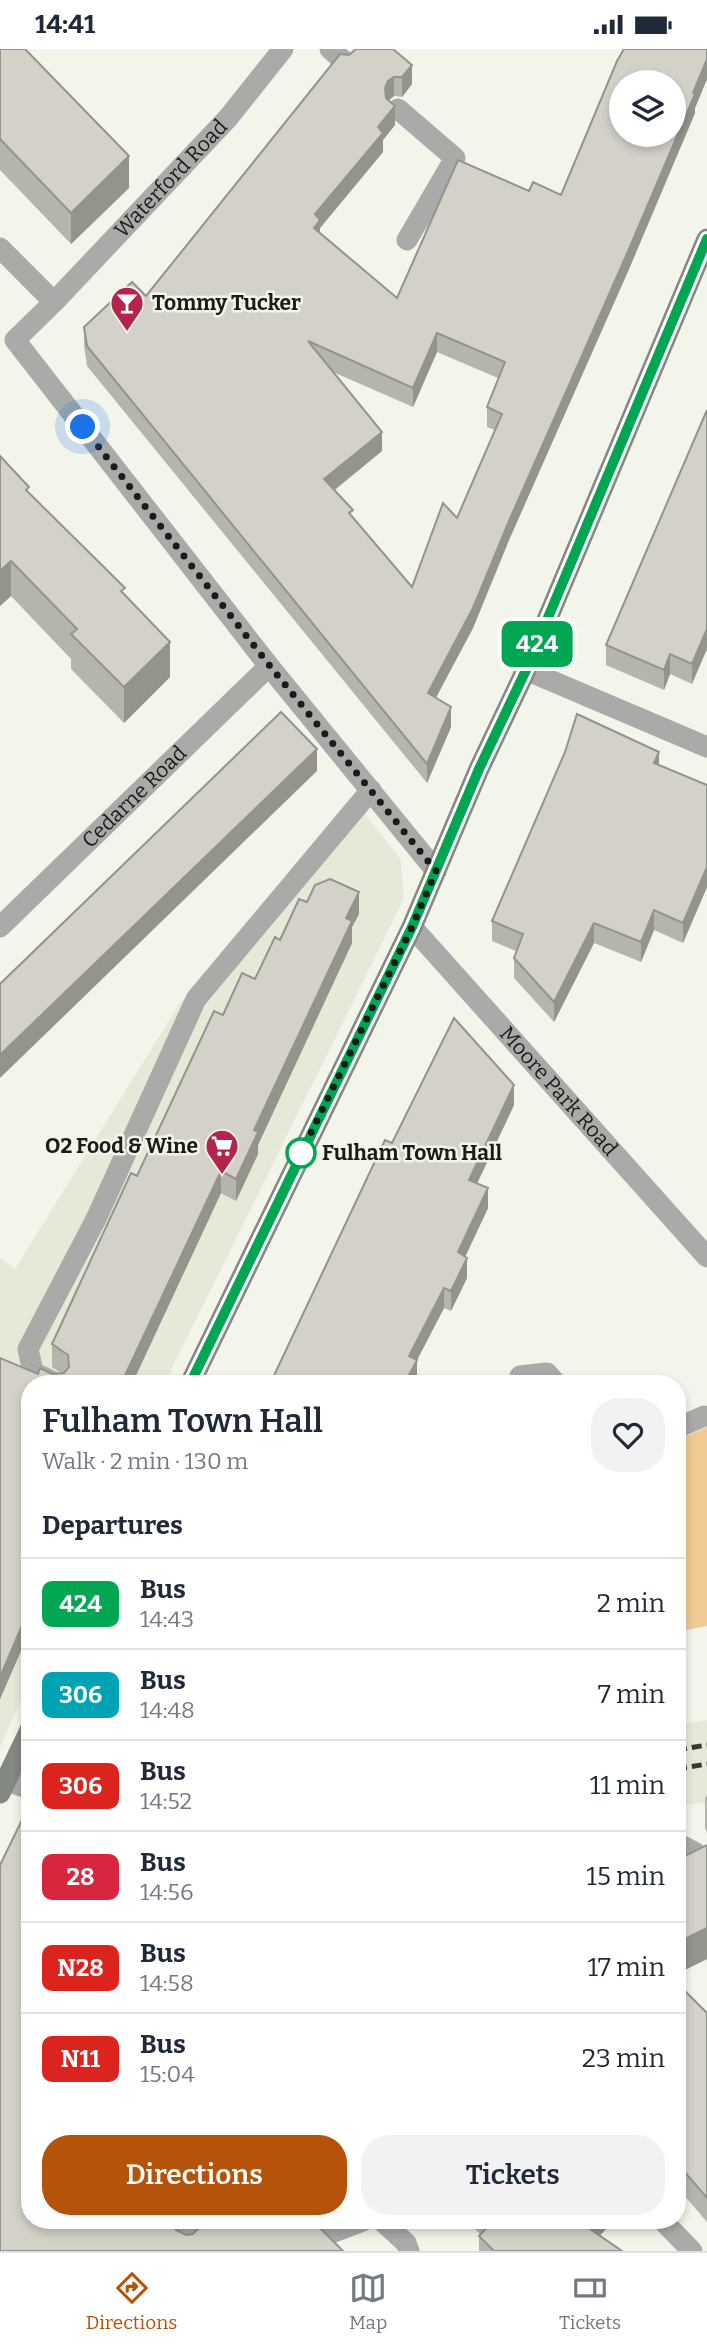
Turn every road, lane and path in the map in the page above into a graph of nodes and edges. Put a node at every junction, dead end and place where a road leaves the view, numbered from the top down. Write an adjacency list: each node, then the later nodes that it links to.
1 (283, 49): 6 (street, Waterford Road)
2 (398, 109): 3 (street)
3 (407, 240)
4 (707, 240): 9 (main road)
5 (0, 248): 6 (street)
6 (54, 302): 7 (street)
7 (7, 347): 8 (street)
8 (270, 666): 11 (street); 13 (street, Cedarne Road)
9 (526, 670): 10 (street); 12 (main road)
10 (707, 747)
11 (370, 790): 12 (street); 16 (street)
12 (436, 871): 14 (main road)
13 (0, 927)
14 (412, 927): 15 (street, Moore Park Road); 17 (main road)
15 (707, 1257)
16 (40, 1375)
17 (194, 1375)
18 (520, 1375): 19 (street)
19 (549, 1375)
20 (704, 1416): 21 (street)
21 (686, 1424)
22 (21, 1749): 23 (main road)
23 (3, 1787): 24 (street)
24 (21, 1788)
25 (187, 2229): 30 (street)
26 (323, 2229): 27 (street)
27 (342, 2229)
28 (391, 2229): 31 (street)
29 (671, 2229): 32 (street)
30 (187, 2251)
31 (409, 2251)
32 (692, 2251)

